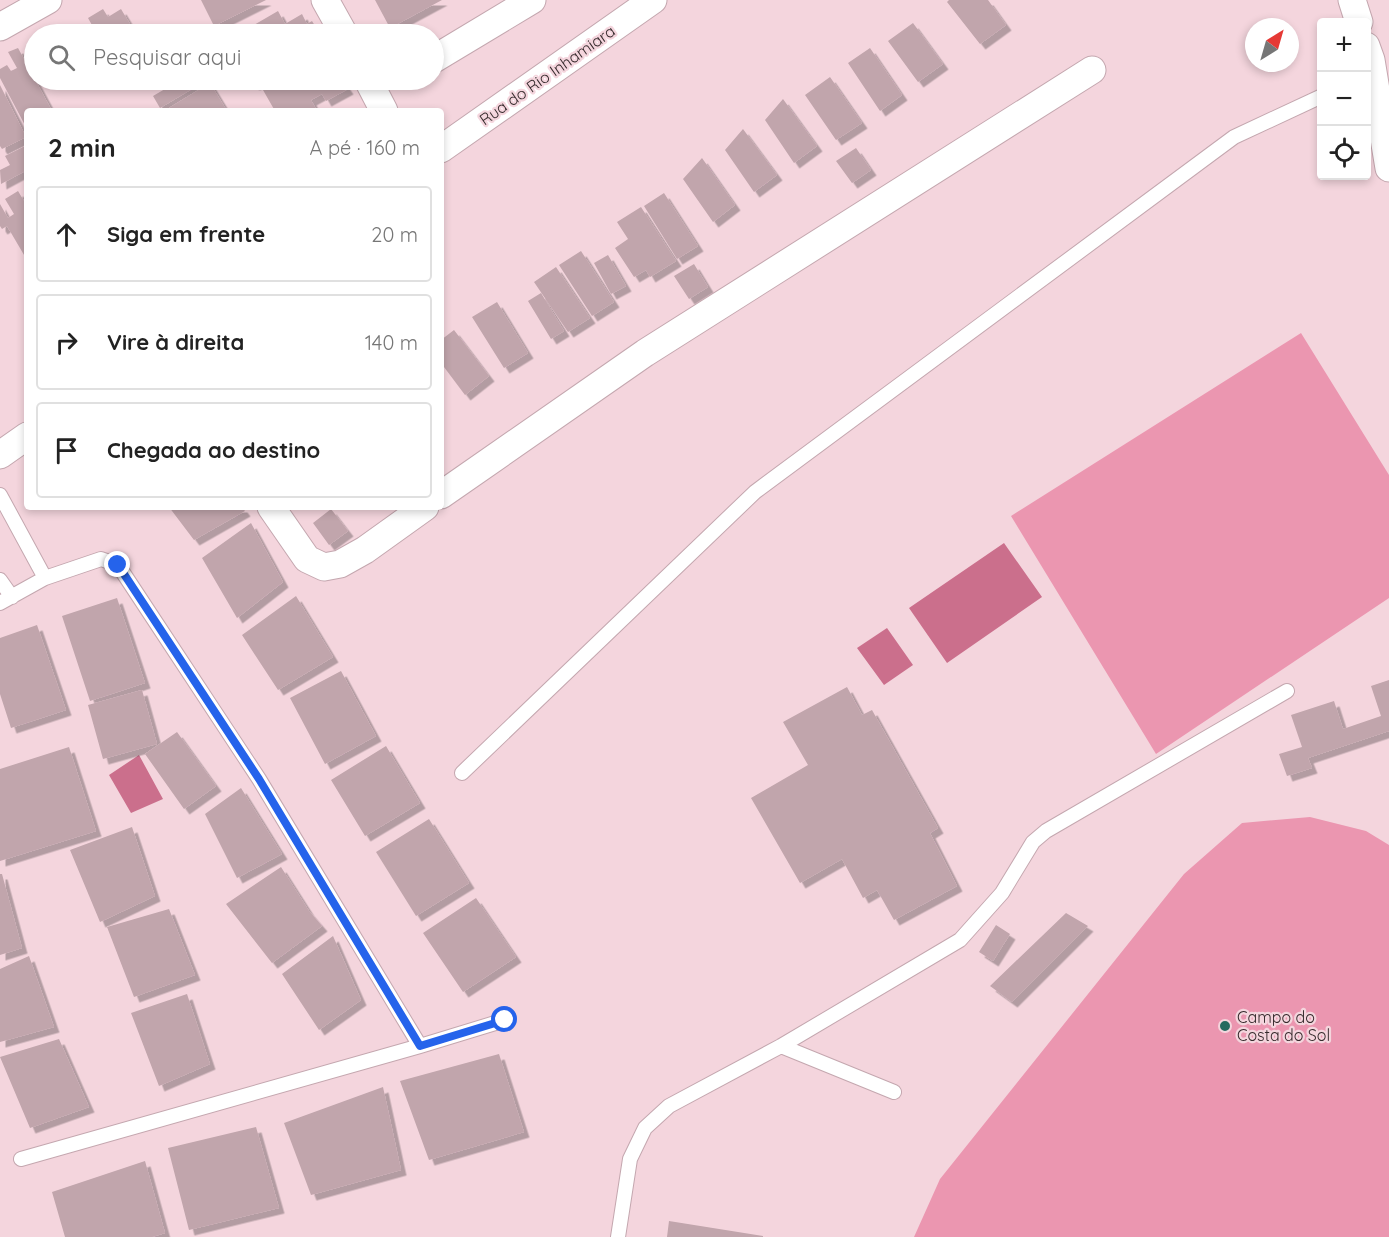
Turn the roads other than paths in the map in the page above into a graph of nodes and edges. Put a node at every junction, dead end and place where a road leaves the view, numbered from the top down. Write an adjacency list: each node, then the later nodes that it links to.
1 (48, 0): 8 (street)
2 (325, 0): 7 (street)
3 (532, 0): 9 (street)
4 (653, 0): 15 (street, Rua do Rio Inhamiara)
5 (1352, 0): 6 (street)
6 (1358, 18)
7 (338, 24)
8 (0, 27)
9 (444, 53)
10 (1092, 70): 19 (street)
11 (1371, 79): 16 (street)
12 (373, 90): 14 (street)
13 (1317, 98): 27 (lane)
14 (382, 108)
15 (444, 147)
16 (1389, 168)
17 (24, 438): 18 (street)
18 (0, 455)
19 (444, 493)
20 (0, 495): 23 (lane)
21 (272, 510): 22 (street)
22 (421, 510)
23 (45, 578): 25 (lane); 29 (lane)
24 (0, 580): 25 (lane)
25 (6, 600)
26 (1287, 692): 30 (lane)
27 (462, 773)
28 (505, 1020): 29 (lane)
29 (420, 1046): 32 (lane)
30 (781, 1046): 31 (lane); 33 (lane)
31 (894, 1092)
32 (21, 1159)
33 (618, 1237)

